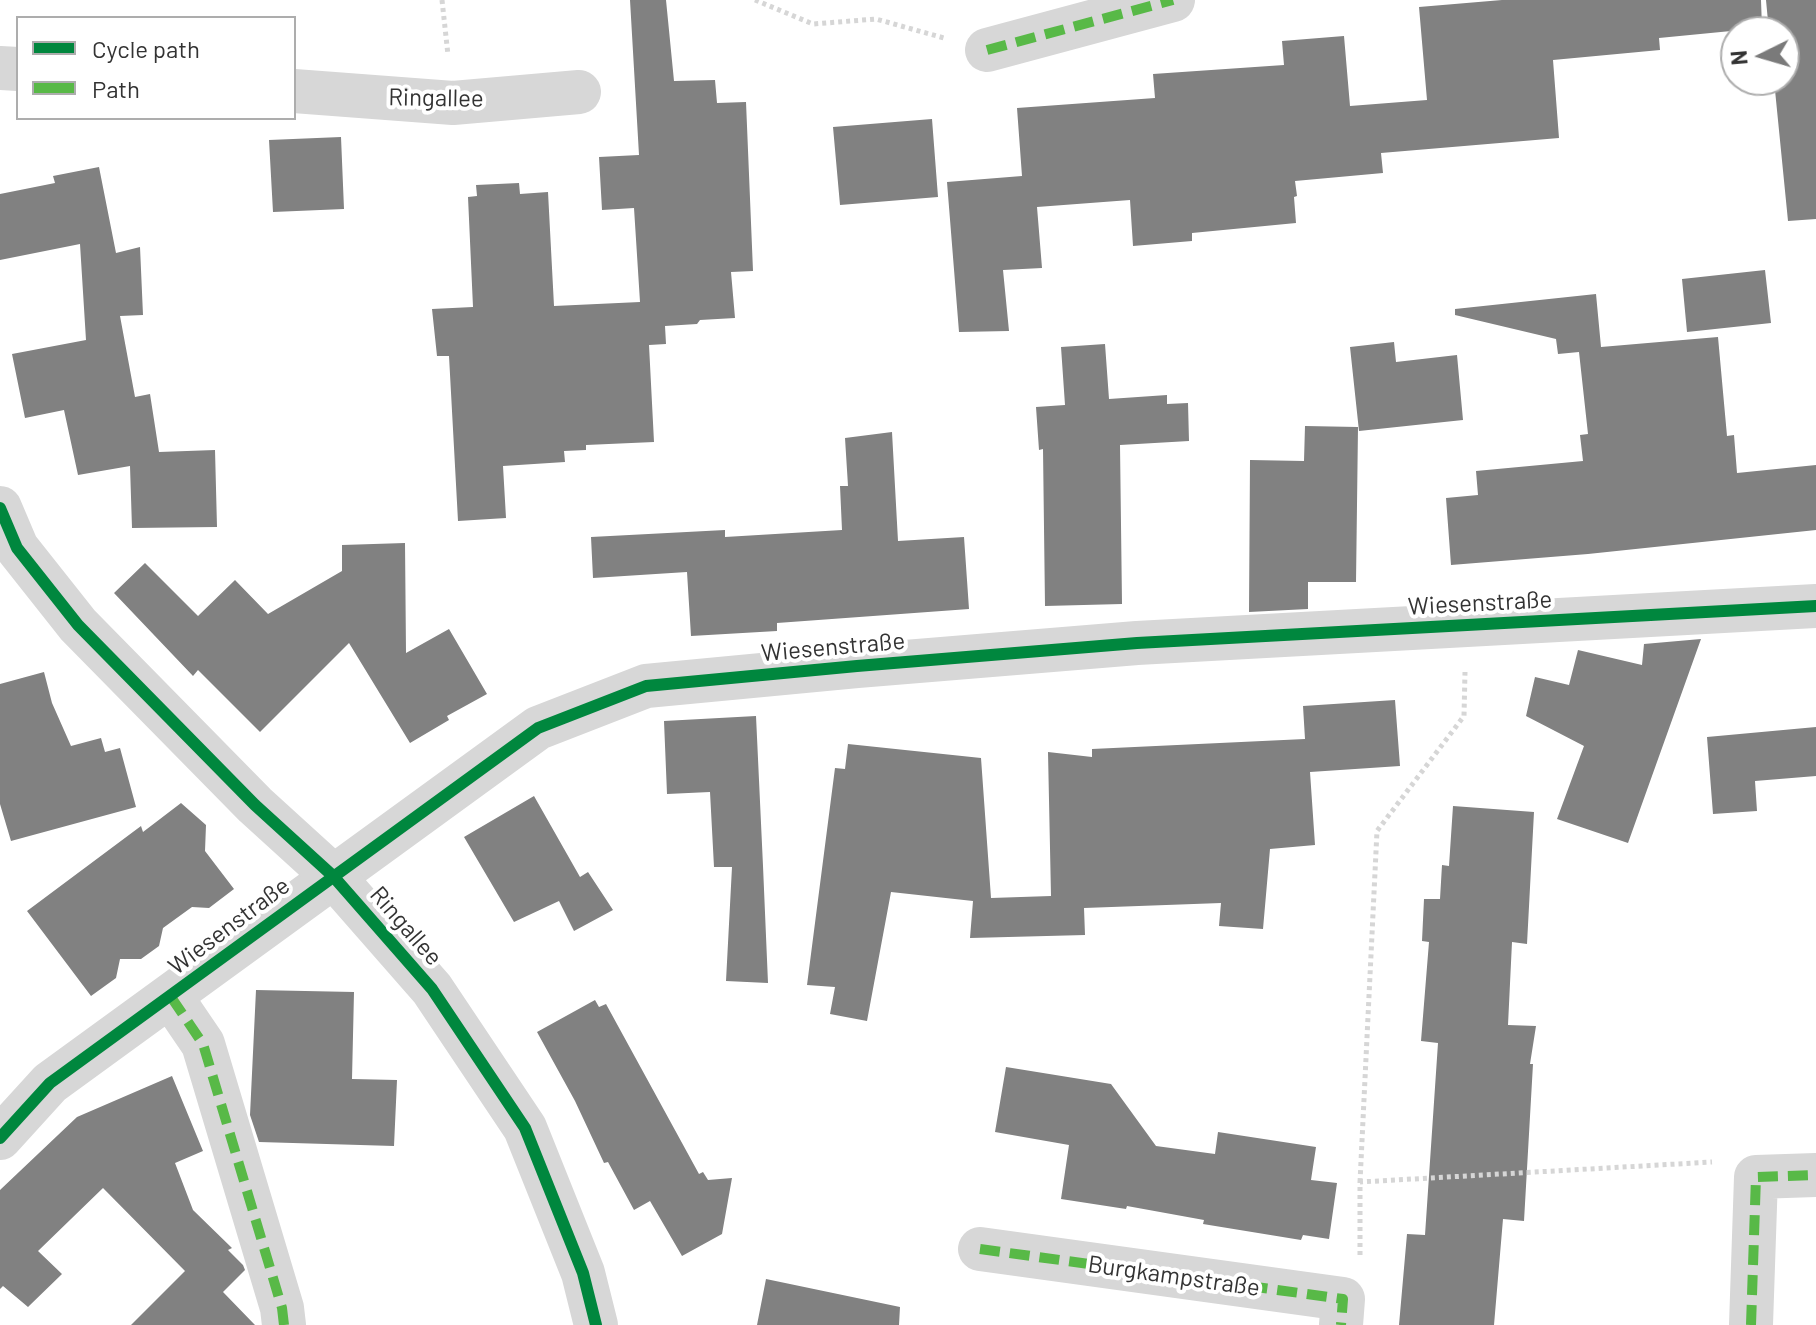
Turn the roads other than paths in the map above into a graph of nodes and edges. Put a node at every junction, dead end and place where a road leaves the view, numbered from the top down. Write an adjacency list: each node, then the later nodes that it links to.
1 (1173, 0): 2 (street)
2 (987, 50)
3 (296, 91): 4 (street, Ringallee)
4 (579, 92)
5 (0, 508): 6 (street, Ringallee)
6 (9, 551): 8 (street, Ringallee)
7 (1816, 606): 8 (street, Wiesenstraße)
8 (333, 876): 9 (street, Wiesenstraße); 15 (street, Ringallee)
9 (171, 997): 10 (street, Wiesenstraße); 14 (street, Wiesenstraße)
10 (0, 1138)
11 (1816, 1175): 16 (street)
12 (980, 1249): 13 (street, Burgkampstraße)
13 (1342, 1312)
14 (284, 1325)
15 (596, 1325)
16 (1751, 1325)

